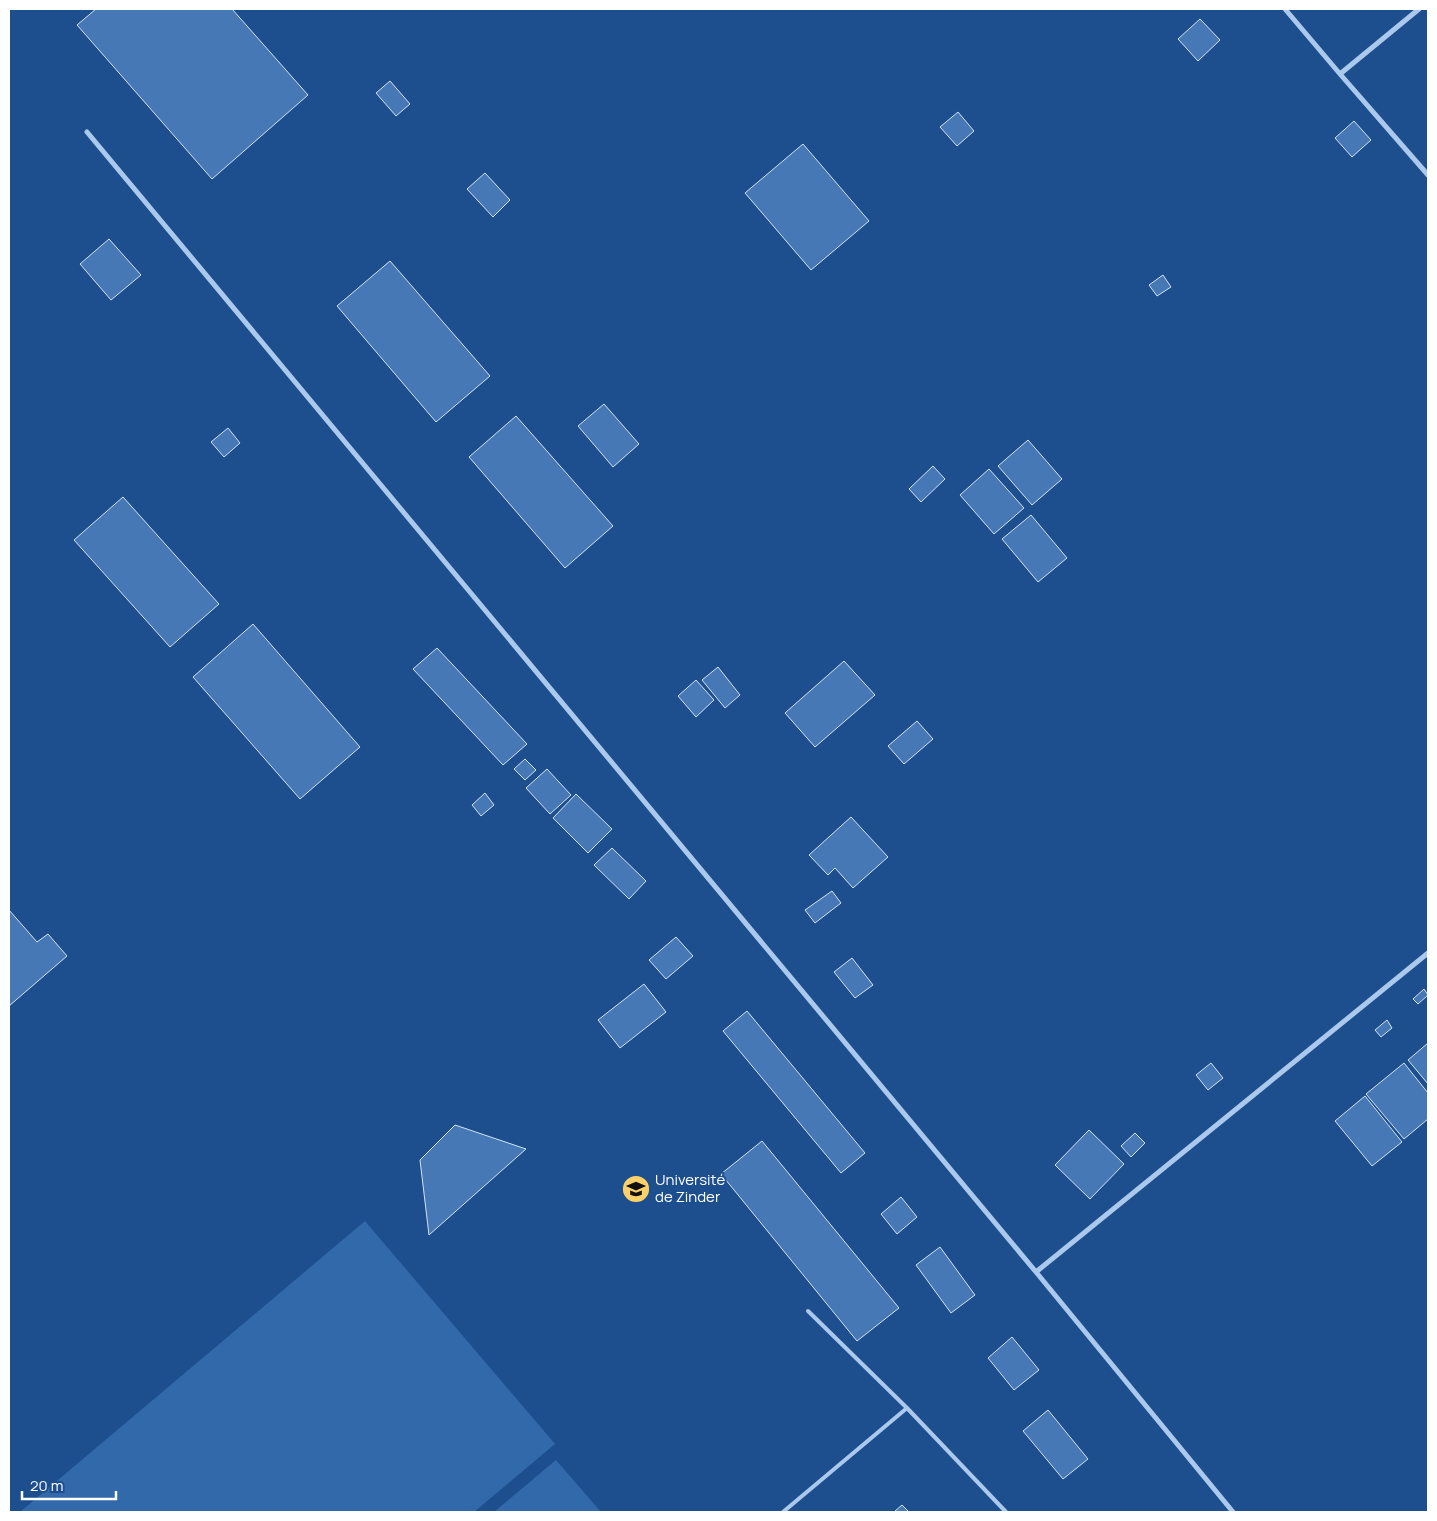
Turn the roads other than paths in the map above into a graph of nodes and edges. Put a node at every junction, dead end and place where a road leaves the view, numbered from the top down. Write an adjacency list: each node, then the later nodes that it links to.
1 (1285, 9): 3 (street)
2 (1419, 9): 3 (street)
3 (1340, 74): 5 (street)
4 (87, 132): 7 (street)
5 (1428, 175)
6 (1428, 953): 7 (street)
7 (1036, 1272): 12 (street)
8 (808, 1311): 9 (lane)
9 (906, 1408): 10 (lane); 11 (lane)
10 (783, 1512)
11 (1006, 1512)
12 (1233, 1512)

